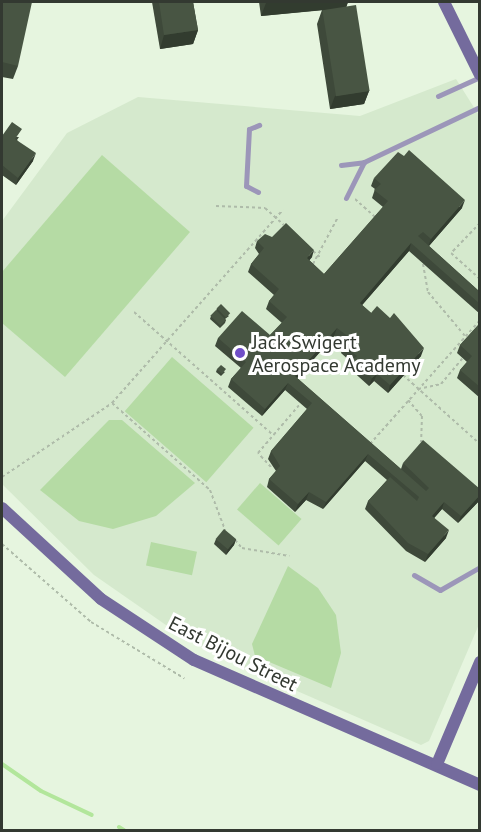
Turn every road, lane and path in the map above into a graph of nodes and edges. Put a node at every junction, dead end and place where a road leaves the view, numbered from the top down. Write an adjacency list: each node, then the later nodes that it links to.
1 (444, 2): 2 (street)
2 (480, 76): 3 (lane)
3 (438, 96)
4 (480, 107): 6 (lane)
5 (259, 125): 8 (lane)
6 (364, 162): 7 (lane); 9 (lane)
7 (341, 165)
8 (258, 192)
9 (346, 198)
10 (355, 199): 15 (path)
11 (216, 206): 14 (path)
12 (283, 210): 14 (path)
13 (338, 217): 19 (path)
14 (276, 218): 17 (path); 26 (path)
15 (377, 219)
16 (480, 223): 22 (path)
17 (294, 233)
18 (311, 249): 19 (path)
19 (320, 257): 21 (path)
20 (423, 264): 25 (path)
21 (308, 270)
22 (480, 279)
23 (134, 312): 26 (path)
24 (480, 320): 25 (path)
25 (465, 336): 29 (path)
26 (167, 341): 31 (path); 33 (path)
27 (463, 358): 29 (path)
28 (403, 375): 29 (path)
29 (418, 389): 30 (path); 34 (path)
30 (408, 400): 35 (path); 36 (path)
31 (112, 403): 38 (path); 40 (path)
32 (301, 404): 33 (path)
33 (273, 435): 37 (path)
34 (480, 444)
35 (366, 449)
36 (414, 451)
37 (271, 467)
38 (2, 477)
39 (2, 508): 48 (street, East Bijou Street)
40 (232, 537): 41 (path); 43 (path)
41 (229, 540)
42 (2, 544): 47 (path)
43 (289, 556)
44 (480, 567): 45 (lane)
45 (414, 575)
46 (480, 662): 48 (street)
47 (184, 678)
48 (437, 764): 49 (street, East Bijou Street)
49 (480, 785)

